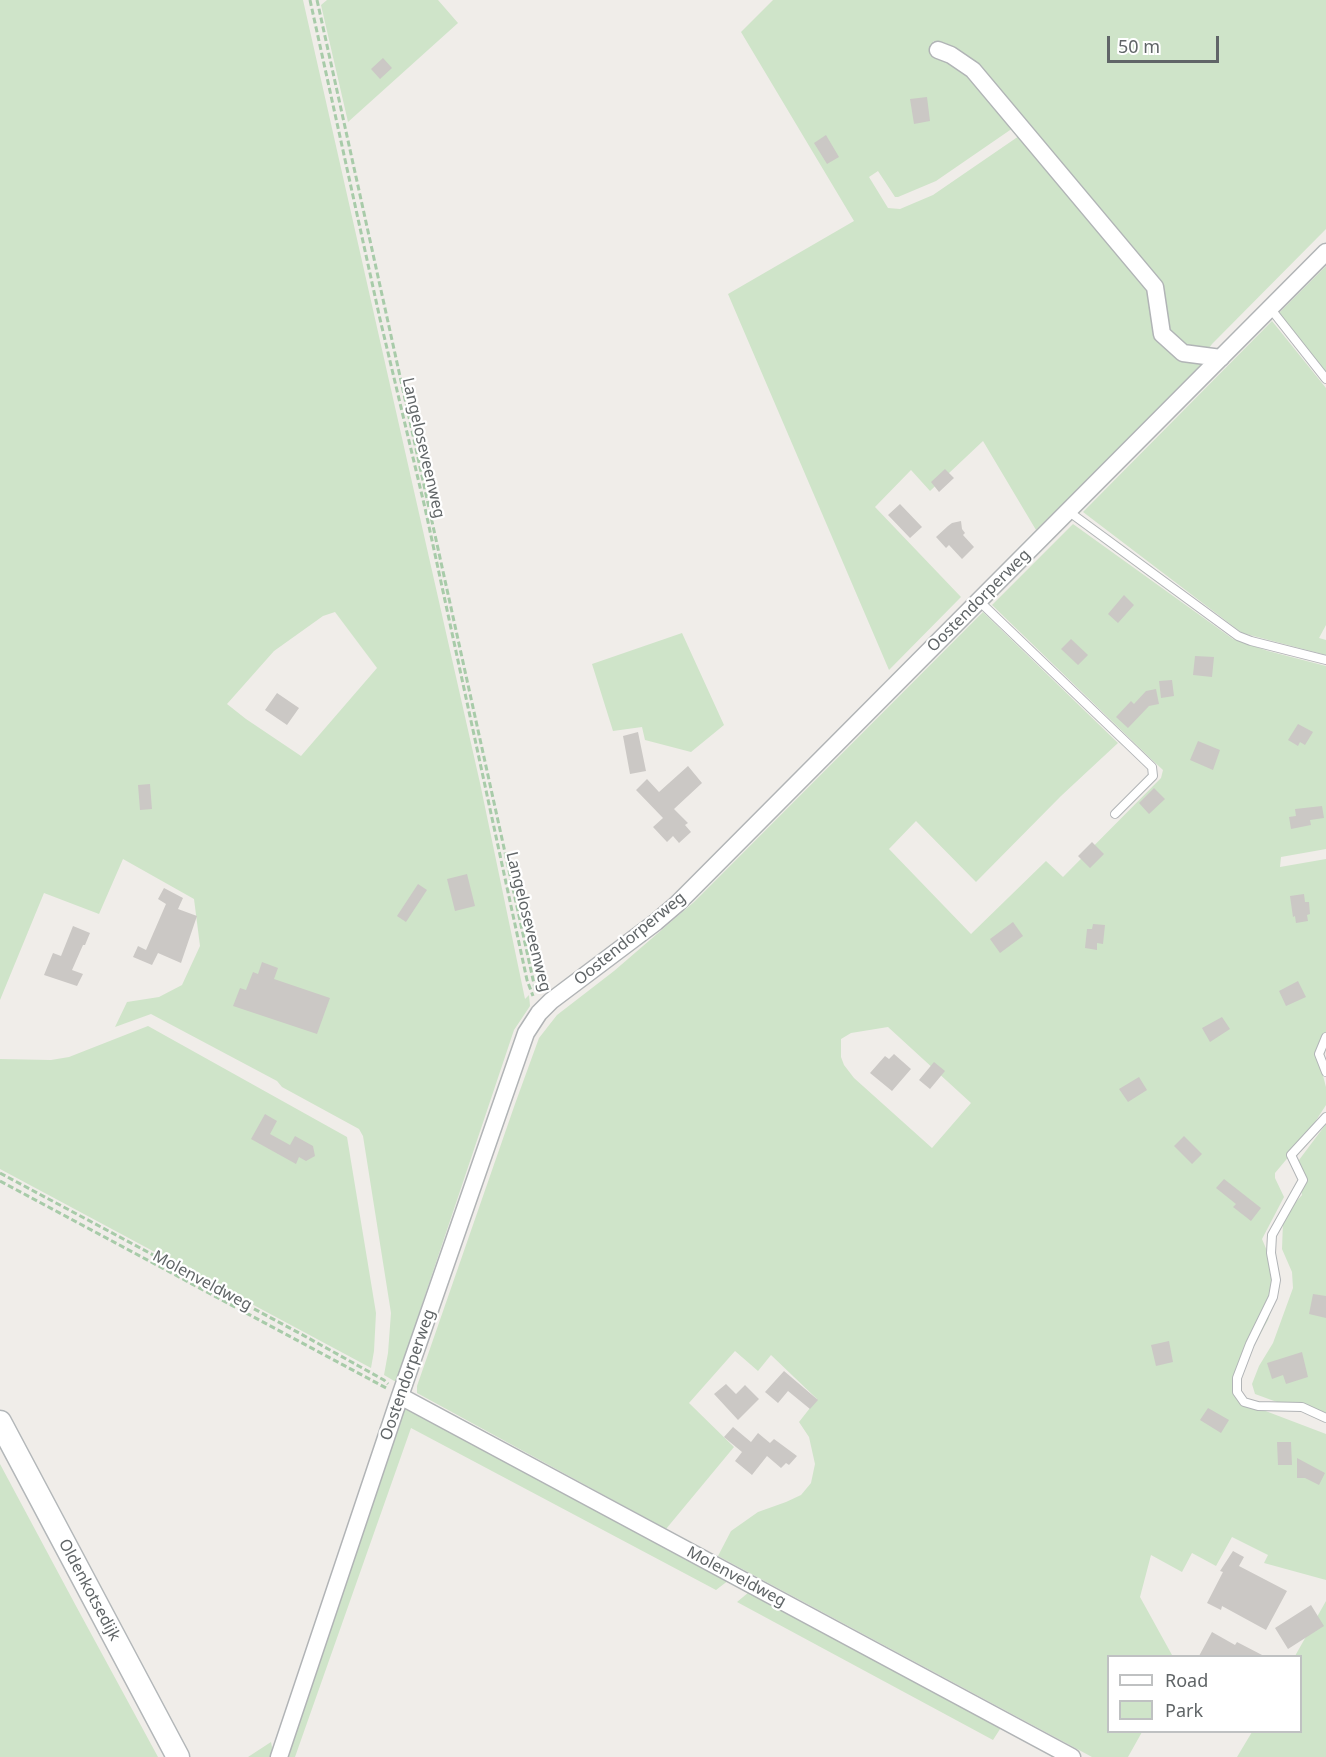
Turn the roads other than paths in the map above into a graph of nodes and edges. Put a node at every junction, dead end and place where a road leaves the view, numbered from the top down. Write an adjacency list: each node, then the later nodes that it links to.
1 (938, 50): 4 (street)
2 (1326, 252): 3 (street, Oostendorperweg)
3 (1270, 308): 4 (street, Oostendorperweg); 5 (lane)
4 (1221, 358): 6 (street, Oostendorperweg)
5 (1326, 379)
6 (1068, 511): 7 (street, Oostendorperweg); 8 (lane)
7 (979, 601): 9 (lane); 13 (street, Oostendorperweg)
8 (1326, 660)
9 (1115, 814)
10 (1326, 1037): 11 (lane)
11 (1326, 1072)
12 (1326, 1117): 14 (lane)
13 (400, 1396): 17 (street, Oostendorperweg); 18 (street, Molenveldweg)
14 (1326, 1418)
15 (0, 1422): 16 (street, Oldenkotsedijk)
16 (178, 1757)
17 (279, 1757)
18 (1072, 1757)

